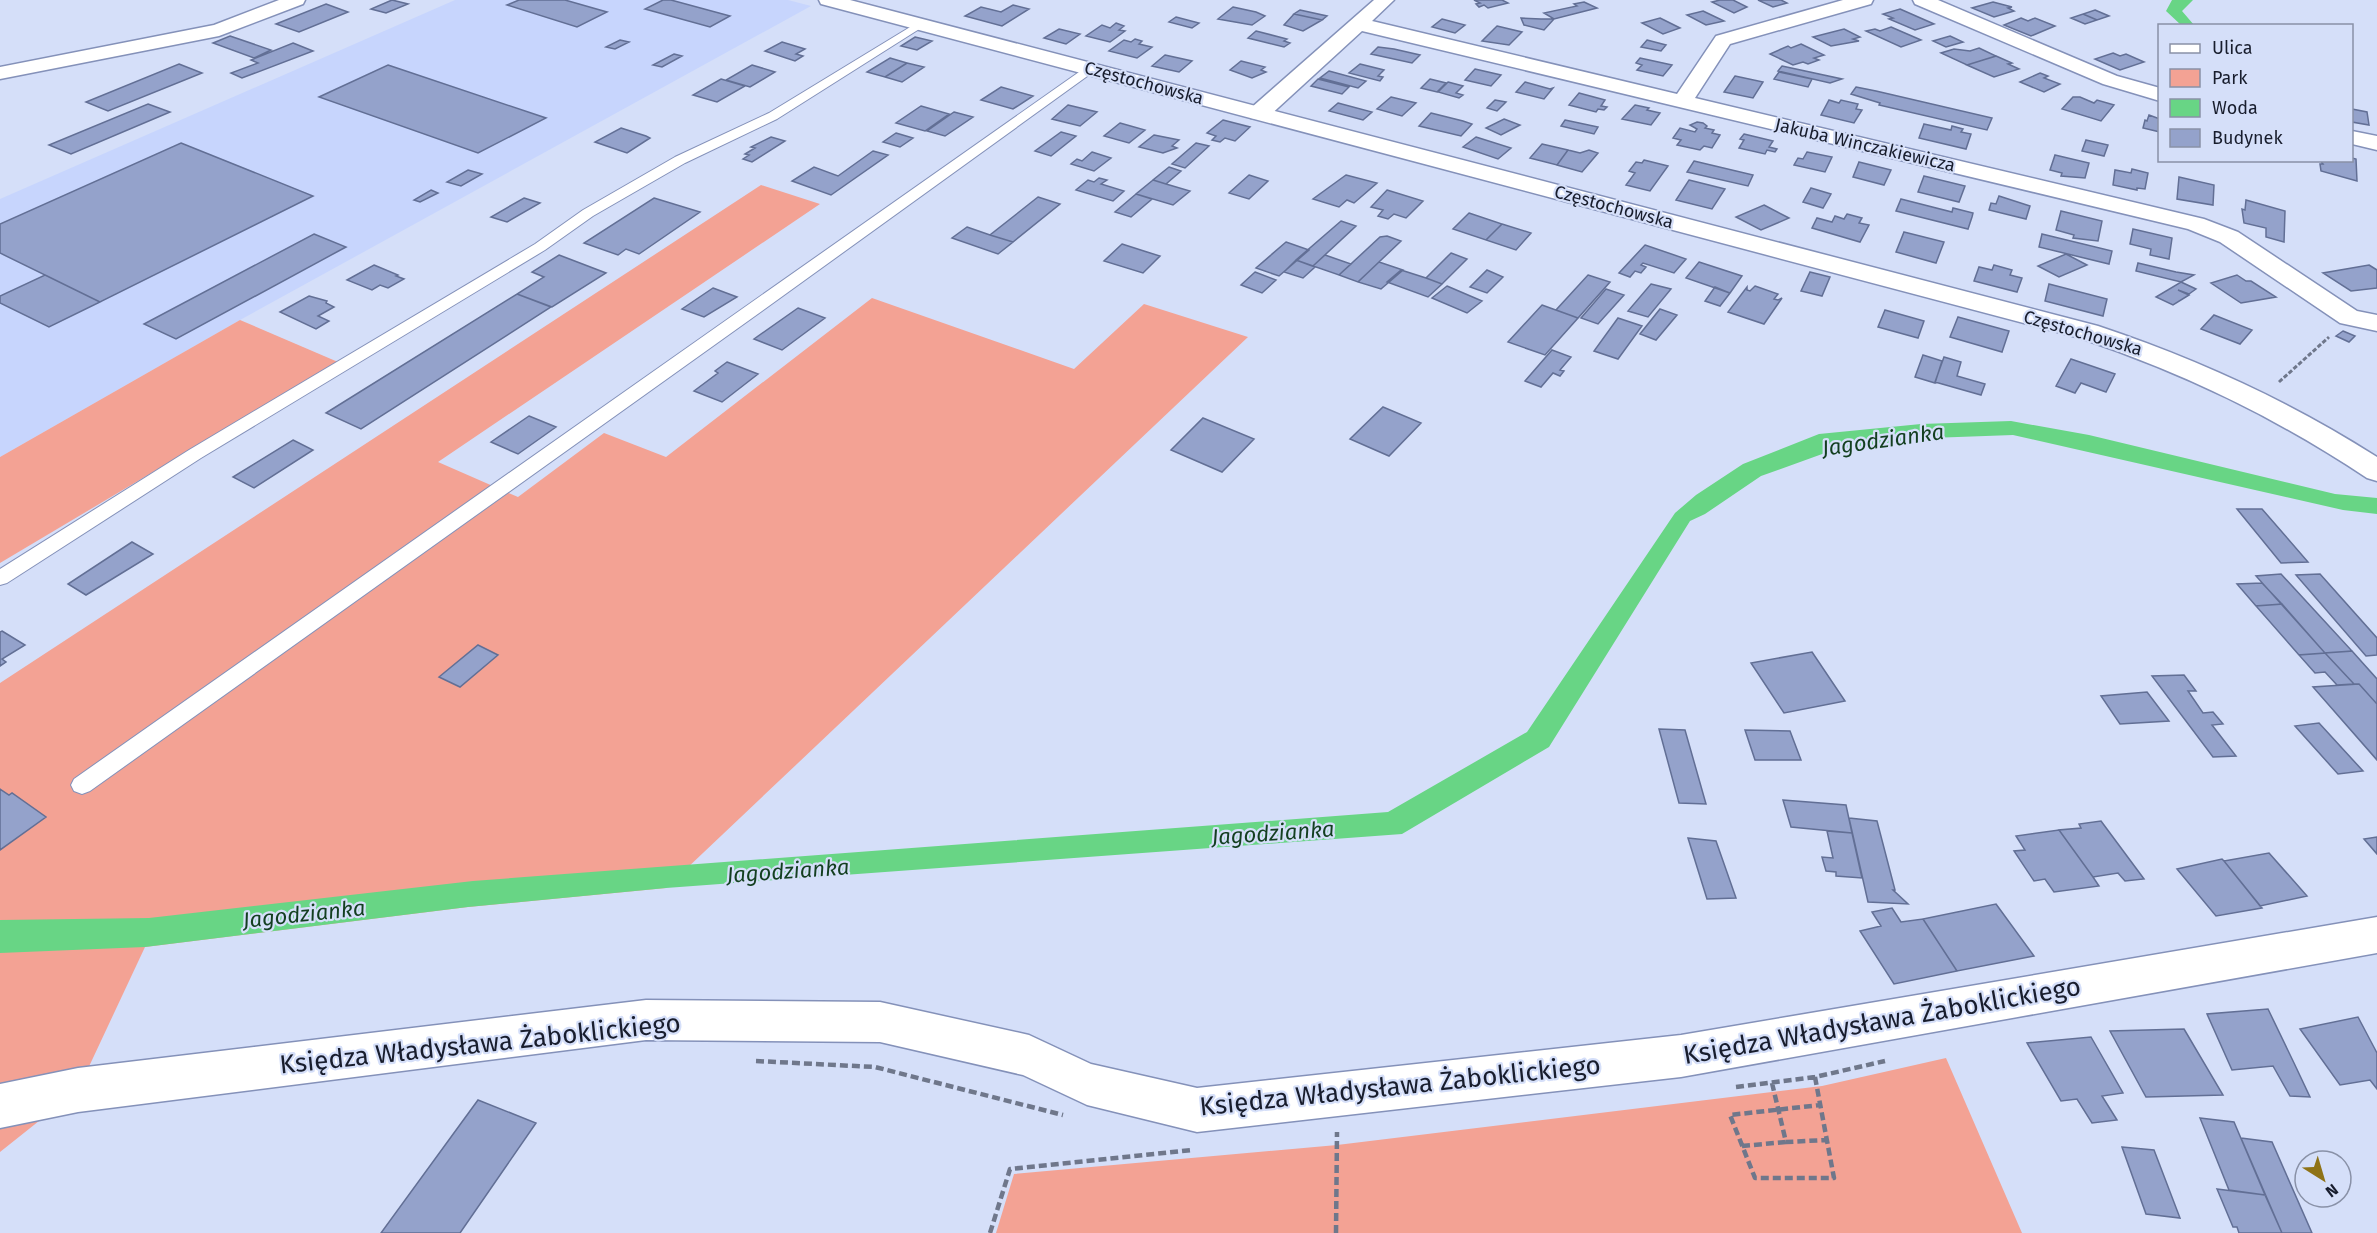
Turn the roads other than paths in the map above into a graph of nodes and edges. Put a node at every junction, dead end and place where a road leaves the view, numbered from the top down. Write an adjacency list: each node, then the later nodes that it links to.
1 (296, 0): 9 (street)
2 (828, 0): 6 (street, Częstochowska)
3 (1385, 0): 7 (street)
4 (1864, 0): 11 (street)
5 (1922, 0): 10 (street)
6 (920, 24): 8 (street, Częstochowska); 17 (lane)
7 (1359, 24): 11 (street, Jakuba Winczakiewicza); 12 (street)
8 (1089, 69): 12 (street, Częstochowska); 18 (lane)
9 (0, 73)
10 (2158, 94)
11 (1682, 101): 15 (street, Jakuba Winczakiewicza)
12 (1259, 113): 16 (street, Częstochowska)
13 (2353, 138): 14 (street)
14 (2377, 144)
15 (2377, 323)
16 (2377, 470)
17 (0, 578)
18 (82, 785)
19 (2377, 935): 20 (street, Księdza Władysława Żaboklickiego)
20 (0, 1106)

